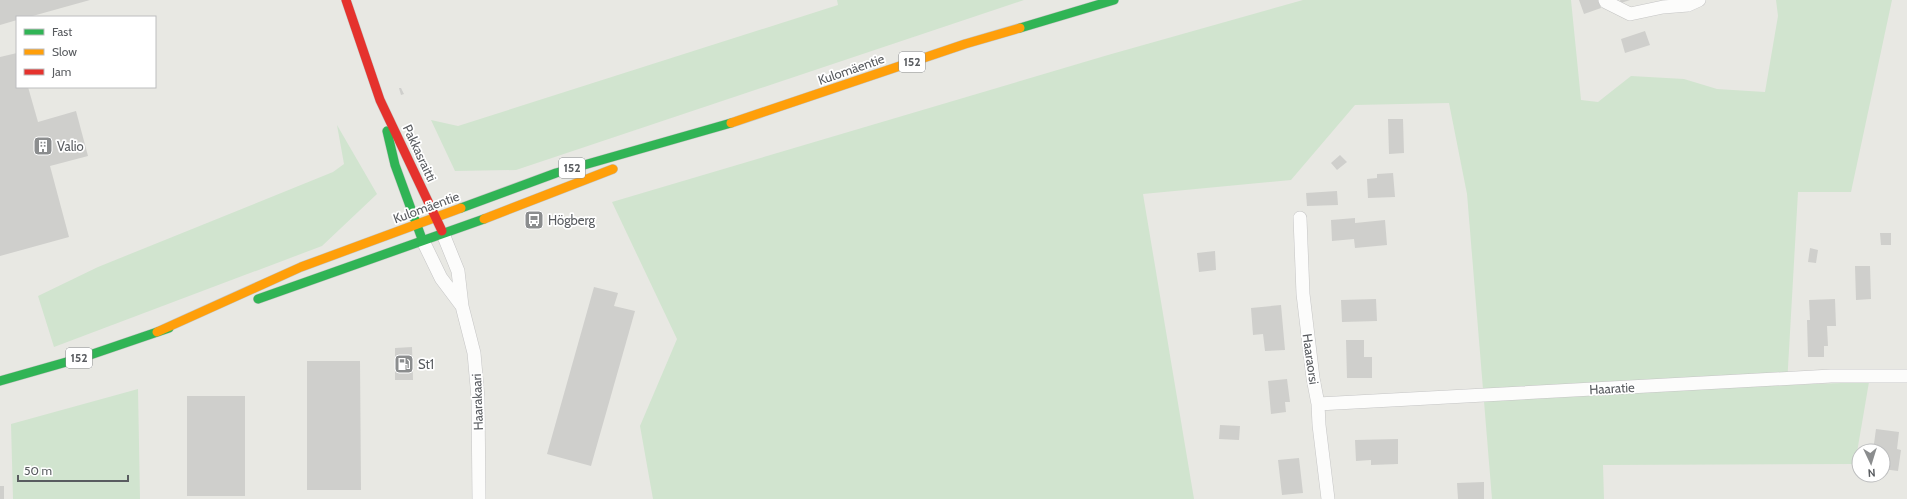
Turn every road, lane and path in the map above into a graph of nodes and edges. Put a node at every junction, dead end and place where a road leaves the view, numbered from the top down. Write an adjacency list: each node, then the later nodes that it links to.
1 (346, 0): 5 (main road, Pakkasraitti)
2 (1114, 0): 6 (main road, Kulomäentie / 152)
3 (1605, 0): 4 (street)
4 (1699, 0)
5 (380, 100): 7 (main road, Pakkasraitti); 9 (main road, Pakkasraitti)
6 (712, 129): 7 (main road, Kulomäentie / 152); 10 (main road, Kulomäentie / 152)
7 (436, 218): 9 (main road, Kulomäentie / 152); 10 (main road, Pakkasraitti)
8 (1300, 218): 16 (street, Haaraorsi)
9 (416, 224): 11 (main road, Pakkasraitti); 13 (main road, Kulomäentie / 152)
10 (443, 234): 11 (main road, Kulomäentie / 152); 12 (street, Haarakaari)
11 (423, 241): 12 (street, Haarakaari); 13 (main road, Kulomäentie / 152)
12 (462, 306): 17 (street, Haarakaari)
13 (157, 332): 15 (main road, Kulomäentie / 152)
14 (1907, 376): 16 (street, Haaratie)
15 (0, 381)
16 (1318, 404): 18 (street, Haaraorsi)
17 (479, 499)
18 (1328, 499)

